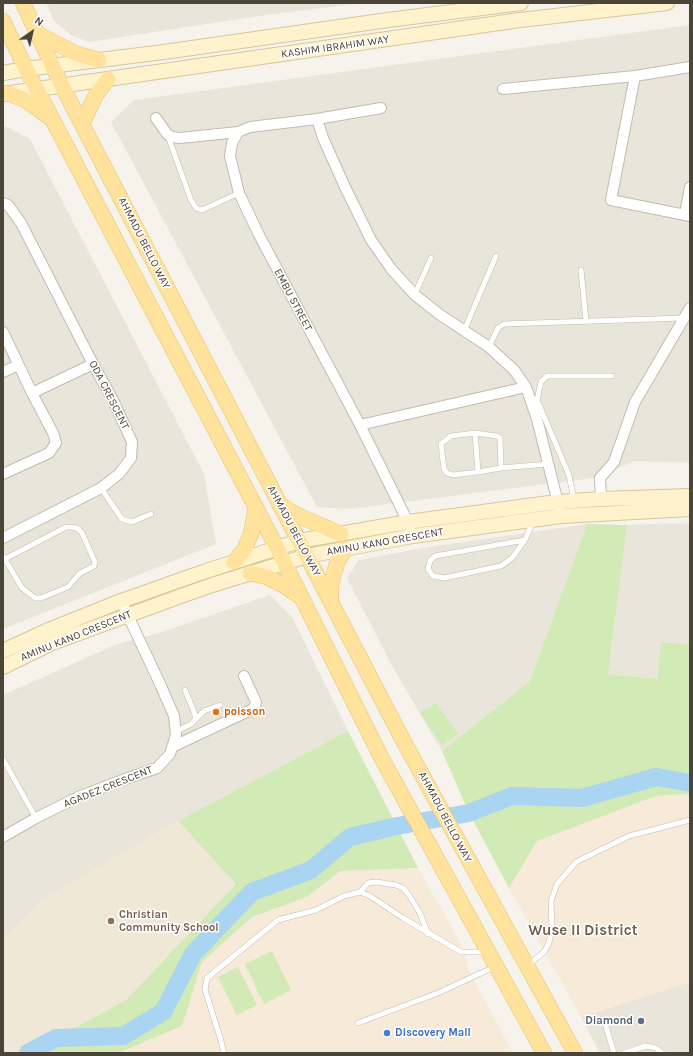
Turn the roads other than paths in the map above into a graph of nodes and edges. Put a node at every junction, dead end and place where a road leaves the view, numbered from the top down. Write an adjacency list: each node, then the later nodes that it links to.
1 (23, 3): 5 (main road, AHMADU BELLO WAY)
2 (521, 3): 6 (street, KASHIM IBRAHIM WAY)
3 (667, 3): 12 (street, KASHIM IBRAHIM WAY)
4 (4, 28): 9 (main road, AHMADU BELLO WAY)
5 (38, 34): 6 (main road); 7 (main road, AHMADU BELLO WAY)
6 (99, 60): 7 (street, KASHIM IBRAHIM WAY)
7 (53, 66): 9 (street, KASHIM IBRAHIM WAY); 13 (main road, AHMADU BELLO WAY)
8 (690, 67): 11 (street)
9 (26, 69): 10 (street, KASHIM IBRAHIM WAY); 14 (main road, AHMADU BELLO WAY)
10 (3, 73)
11 (635, 76): 15 (street); 27 (street)
12 (108, 80): 13 (street, KASHIM IBRAHIM WAY); 21 (main road)
13 (62, 86): 14 (street, KASHIM IBRAHIM WAY); 21 (main road, AHMADU BELLO WAY)
14 (36, 89): 16 (street, KASHIM IBRAHIM WAY); 19 (main road, AHMADU BELLO WAY)
15 (503, 89)
16 (5, 94): 19 (main road)
17 (381, 108): 20 (street)
18 (156, 118): 23 (street)
19 (52, 119): 56 (main road, AHMADU BELLO WAY)
20 (317, 119): 22 (street); 31 (street)
21 (82, 124): 55 (main road, AHMADU BELLO WAY)
22 (238, 132): 23 (street); 25 (street, EMBU STREET)
23 (167, 134): 25 (lane)
24 (690, 187): 27 (street)
25 (240, 193): 44 (street, EMBU STREET)
26 (3, 203): 38 (street, ODA CRESCENT)
27 (687, 215)
28 (496, 256): 35 (lane)
29 (431, 258): 31 (lane)
30 (581, 270): 34 (lane)
31 (415, 295): 35 (street)
32 (690, 308): 33 (street)
33 (683, 318): 34 (lane); 52 (street)
34 (586, 321): 37 (lane)
35 (464, 331): 37 (street)
36 (3, 332): 39 (street)
37 (489, 347): 42 (street)
38 (93, 364): 43 (street); 50 (street, ODA CRESCENT)
39 (18, 365): 40 (street); 43 (street)
40 (3, 372)
41 (612, 376): 53 (lane)
42 (526, 387): 44 (street); 46 (street)
43 (32, 393): 49 (street)
44 (360, 425): 61 (street, EMBU STREET)
45 (475, 433): 47 (lane); 48 (lane); 48 (lane)
46 (548, 464): 47 (lane); 54 (street)
47 (501, 468): 48 (lane)
48 (478, 472)
49 (3, 474)
50 (101, 488): 58 (lane); 64 (street, ODA CRESCENT)
51 (690, 496): 52 (street, AMINU KANO CRESCENT)
52 (601, 499): 53 (street, AMINU KANO CRESCENT)
53 (574, 501): 54 (street, AMINU KANO CRESCENT)
54 (557, 502): 59 (street); 61 (street, AMINU KANO CRESCENT)
55 (279, 504): 62 (main road); 66 (main road, AHMADU BELLO WAY)
56 (256, 507): 67 (main road, AHMADU BELLO WAY); 71 (main road)
57 (690, 509): 59 (street, AMINU KANO CRESCENT)
58 (151, 514)
59 (561, 516): 60 (street, AMINU KANO CRESCENT)
60 (534, 519): 63 (street, AMINU KANO CRESCENT); 65 (lane)
61 (408, 522): 62 (street, AMINU KANO CRESCENT); 63 (street, EMBU STREET)
62 (341, 534): 66 (street, AMINU KANO CRESCENT)
63 (413, 536): 68 (street, AMINU KANO CRESCENT)
64 (3, 538)
65 (525, 540): 65 (lane)
66 (299, 541): 67 (street, AMINU KANO CRESCENT); 69 (main road, AHMADU BELLO WAY)
67 (277, 548): 71 (street, AMINU KANO CRESCENT); 72 (main road, AHMADU BELLO WAY)
68 (345, 548): 69 (street, AMINU KANO CRESCENT); 76 (main road)
69 (307, 556): 72 (street, AMINU KANO CRESCENT); 76 (main road, AHMADU BELLO WAY)
70 (4, 557): 70 (lane)
71 (234, 562): 75 (street, AMINU KANO CRESCENT)
72 (284, 563): 73 (street, AMINU KANO CRESCENT); 74 (main road, AHMADU BELLO WAY)
73 (250, 573): 74 (main road); 77 (street, AMINU KANO CRESCENT)
74 (302, 598): 92 (main road, AHMADU BELLO WAY)
75 (121, 601): 77 (street, AGADEZ CRESCENT); 78 (street, AMINU KANO CRESCENT)
76 (331, 601): 94 (main road, AHMADU BELLO WAY)
77 (128, 616): 79 (street, AMINU KANO CRESCENT); 84 (street, AGADEZ CRESCENT)
78 (3, 651)
79 (3, 667)
80 (244, 676): 85 (street)
81 (186, 690): 83 (lane)
82 (220, 705): 83 (lane)
83 (195, 719): 84 (lane)
84 (176, 732): 85 (street, AGADEZ CRESCENT)
85 (172, 747): 87 (street, AGADEZ CRESCENT)
86 (3, 759): 87 (lane)
87 (36, 818): 89 (street, AGADEZ CRESCENT)
88 (690, 820): 94 (lane)
89 (3, 837)
90 (360, 892): 91 (lane); 91 (lane); 97 (lane)
91 (428, 934): 92 (lane)
92 (489, 952): 93 (main road, AHMADU BELLO WAY)
93 (497, 966): 96 (lane); 98 (main road, AHMADU BELLO WAY)
94 (526, 966): 99 (main road, AHMADU BELLO WAY)
95 (604, 1020): 100 (lane)
96 (358, 1022)
97 (224, 1053)
98 (544, 1053)
99 (575, 1053)
100 (614, 1053)
101 (624, 1053): 102 (lane)
102 (662, 1053)

